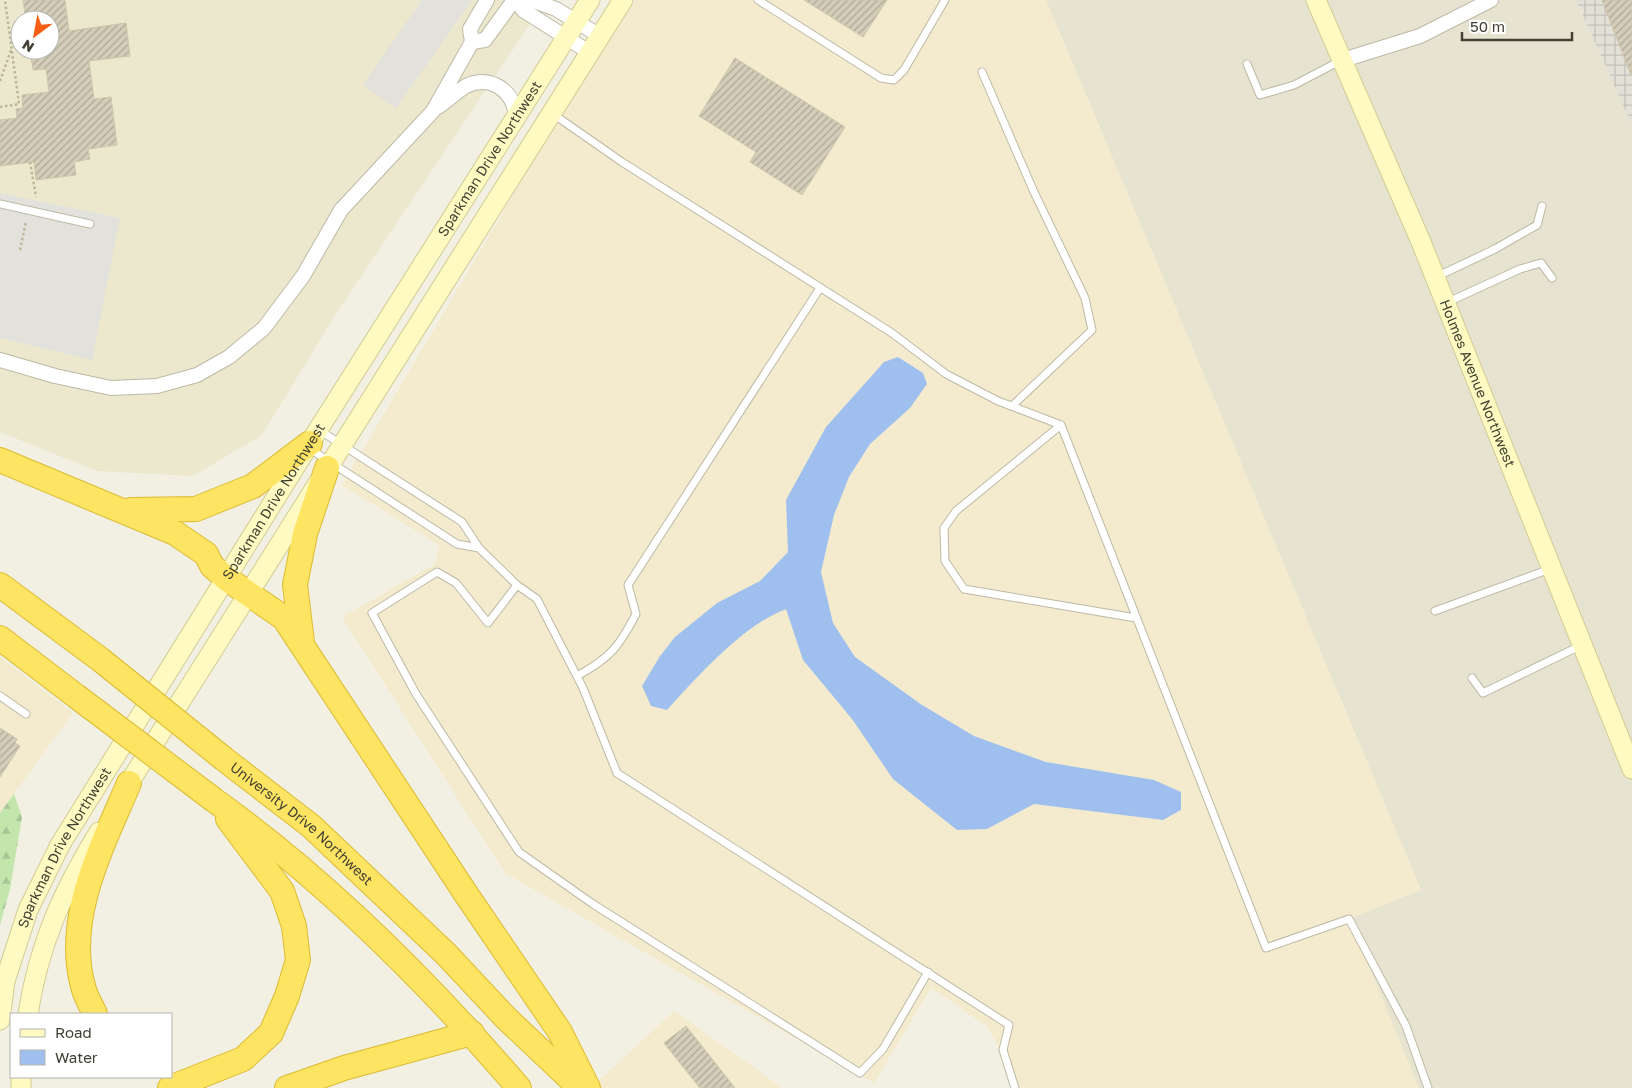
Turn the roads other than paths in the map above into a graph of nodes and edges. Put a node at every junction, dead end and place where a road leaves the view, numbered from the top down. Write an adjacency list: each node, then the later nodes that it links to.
1 (505, 0): 10 (street)
2 (515, 0): 14 (street); 15 (street)
3 (531, 0): 11 (street)
4 (590, 0): 12 (main road, Sparkman Drive Northwest)
5 (623, 0): 13 (main road, Sparkman Drive Northwest)
6 (758, 0): 7 (lane)
7 (945, 0)
8 (1316, 0): 17 (main road, Holmes Avenue Northwest)
9 (1491, 0): 17 (street)
10 (486, 2): 15 (street)
11 (554, 4): 12 (street)
12 (576, 22): 13 (street); 14 (main road, Sparkman Drive Northwest)
13 (600, 36): 16 (main road, Sparkman Drive Northwest)
14 (566, 38): 16 (street); 22 (main road, Sparkman Drive Northwest)
15 (472, 42): 20 (street)
16 (589, 52): 21 (main road, Sparkman Drive Northwest)
17 (1343, 60): 18 (lane); 26 (main road, Holmes Avenue Northwest)
18 (1247, 64)
19 (982, 72): 31 (lane)
20 (433, 111): 22 (street); 30 (street)
21 (551, 113): 28 (lane); 34 (main road, Sparkman Drive Northwest)
22 (516, 117): 33 (main road, Sparkman Drive Northwest)
23 (0, 204): 25 (lane)
24 (1542, 206): 26 (lane)
25 (90, 224)
26 (1435, 277): 29 (main road, Holmes Avenue Northwest)
27 (1552, 278): 29 (lane)
28 (820, 288): 31 (lane); 49 (lane)
29 (1445, 303): 39 (main road, Holmes Avenue Northwest)
30 (0, 360)
31 (1012, 406): 32 (lane)
32 (1061, 425): 45 (lane); 45 (lane)
33 (312, 440): 34 (lane); 36 (lane); 37 (highway); 40 (main road, Sparkman Drive Northwest)
34 (341, 445): 36 (main road, Sparkman Drive Northwest); 38 (lane)
35 (0, 460): 37 (highway)
36 (328, 465): 38 (lane); 43 (main road, Sparkman Drive Northwest); 48 (highway)
37 (119, 510): 40 (highway)
38 (479, 548): 42 (lane)
39 (1552, 568): 44 (lane); 47 (main road, Holmes Avenue Northwest)
40 (226, 579): 43 (highway); 59 (main road, Sparkman Drive Northwest)
41 (0, 585): 66 (highway, University Drive Northwest, bridge)
42 (517, 585): 49 (lane); 56 (lane)
43 (250, 595): 48 (highway); 54 (main road, Sparkman Drive Northwest)
44 (1435, 611)
45 (1136, 618): 69 (lane)
46 (0, 638): 55 (highway, bridge)
47 (1583, 645): 50 (lane); 53 (main road, Holmes Avenue Northwest)
48 (302, 646): 67 (highway)
49 (577, 676): 56 (lane)
50 (1472, 678)
51 (0, 696): 52 (lane)
52 (26, 714)
53 (1632, 769)
54 (129, 784): 57 (main road, Sparkman Drive Northwest); 58 (highway)
55 (214, 800): 60 (highway); 62 (highway)
56 (928, 972): 68 (lane)
57 (28, 1013)
58 (95, 1013)
59 (0, 1020)
60 (472, 1033): 64 (highway); 65 (highway)
61 (172, 1068): 62 (highway)
62 (208, 1072): 63 (highway)
63 (170, 1088)
64 (287, 1088)
65 (519, 1088)
66 (580, 1088)
67 (588, 1088)
68 (1015, 1088)
69 (1428, 1088)

